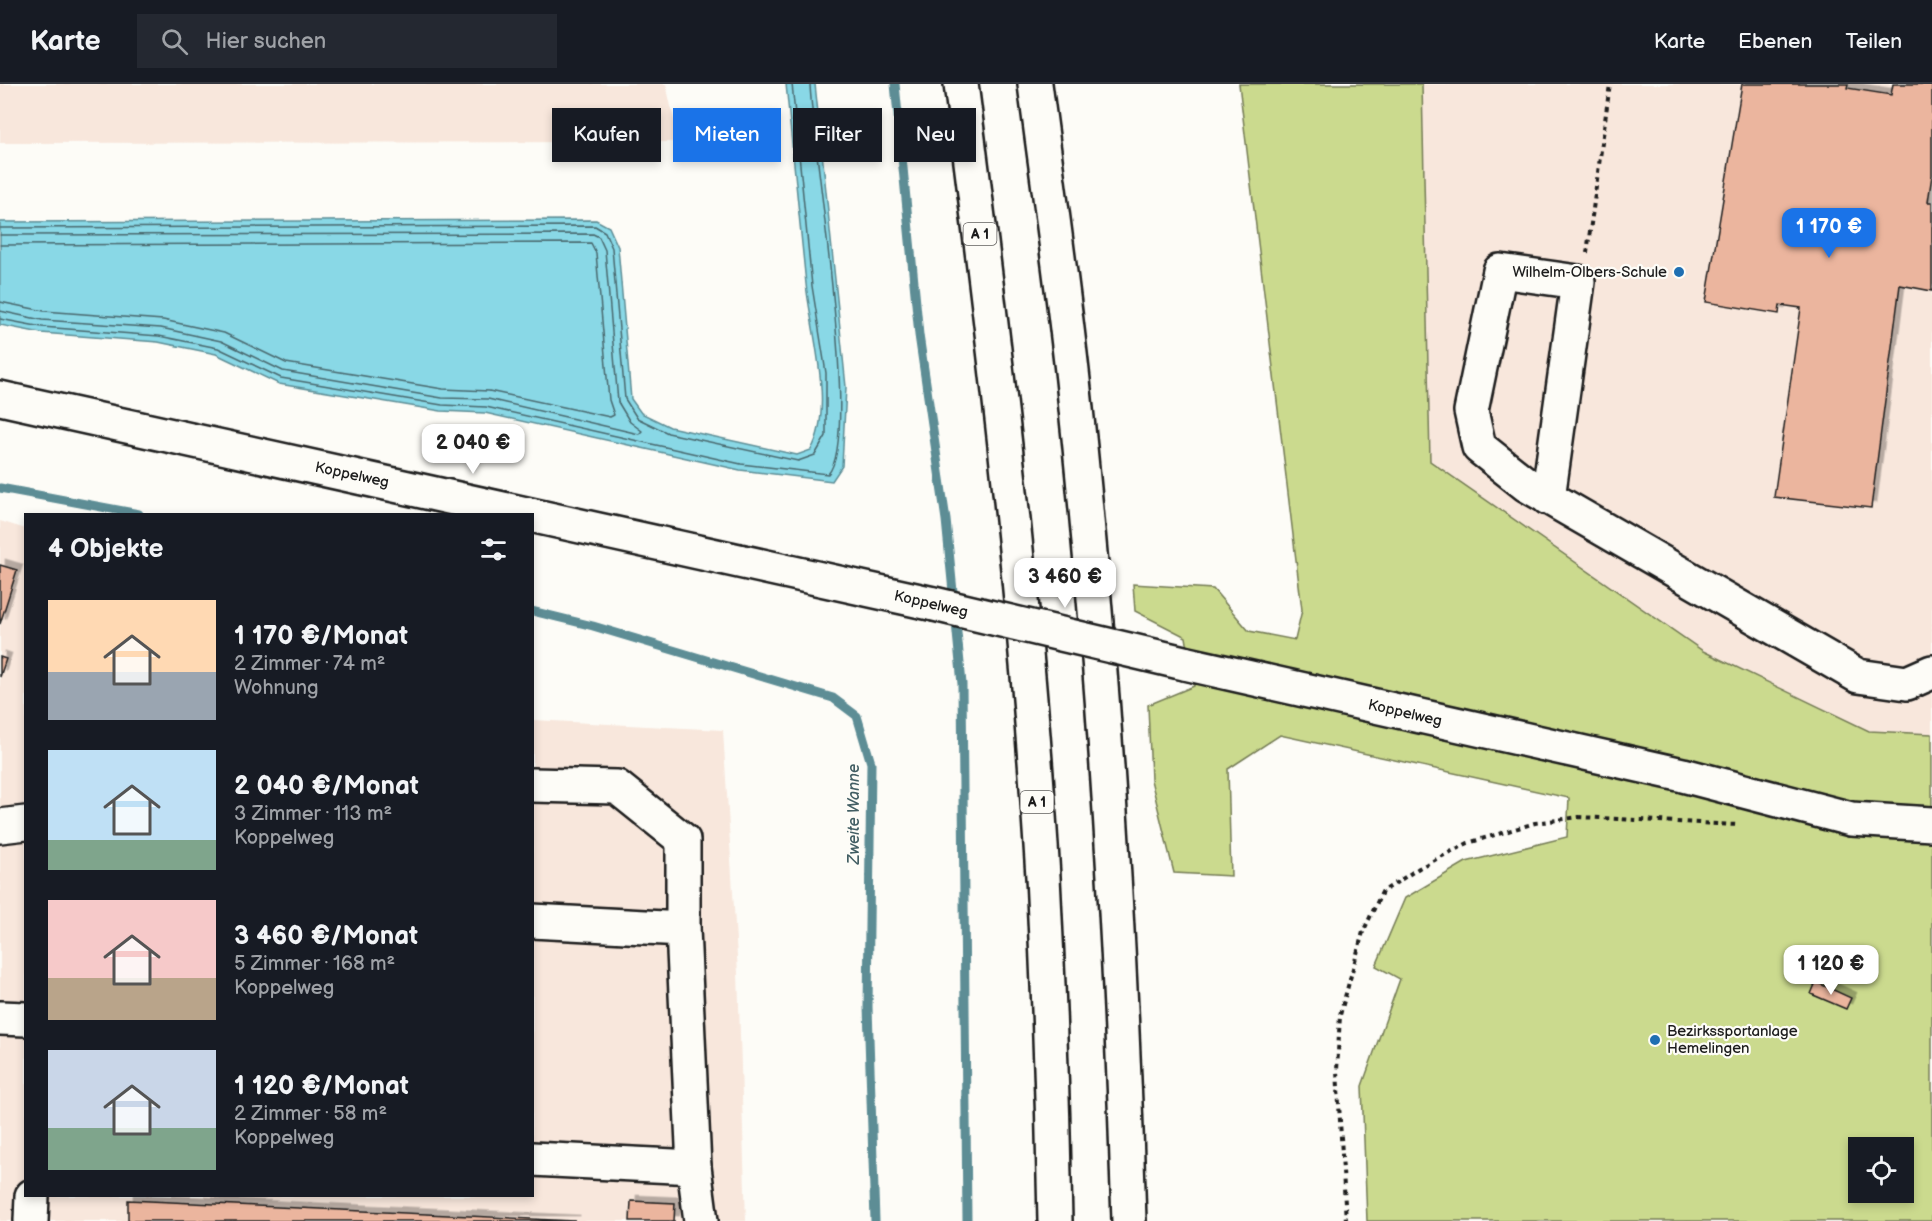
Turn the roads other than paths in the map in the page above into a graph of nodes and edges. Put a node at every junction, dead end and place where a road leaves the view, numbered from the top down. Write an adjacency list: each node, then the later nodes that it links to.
1 (961, 84): 21 (main road, A 1)
2 (1035, 84): 22 (main road)
3 (0, 398): 5 (main road, Koppelweg, bridge)
4 (1548, 498): 4 (main road); 7 (main road)
5 (521, 513)
6 (534, 516): 10 (main road, Koppelweg, bridge)
7 (1932, 672)
8 (534, 785): 13 (main road)
9 (24, 823): 11 (main road)
10 (1932, 824)
11 (0, 826)
12 (534, 921): 13 (main road)
13 (683, 929): 17 (main road)
14 (0, 1018): 15 (main road)
15 (24, 1019)
16 (534, 1159): 17 (main road)
17 (694, 1167): 20 (main road)
18 (32, 1197): 19 (main road)
19 (31, 1221)
20 (701, 1221)
21 (1055, 1221)
22 (1129, 1221)

